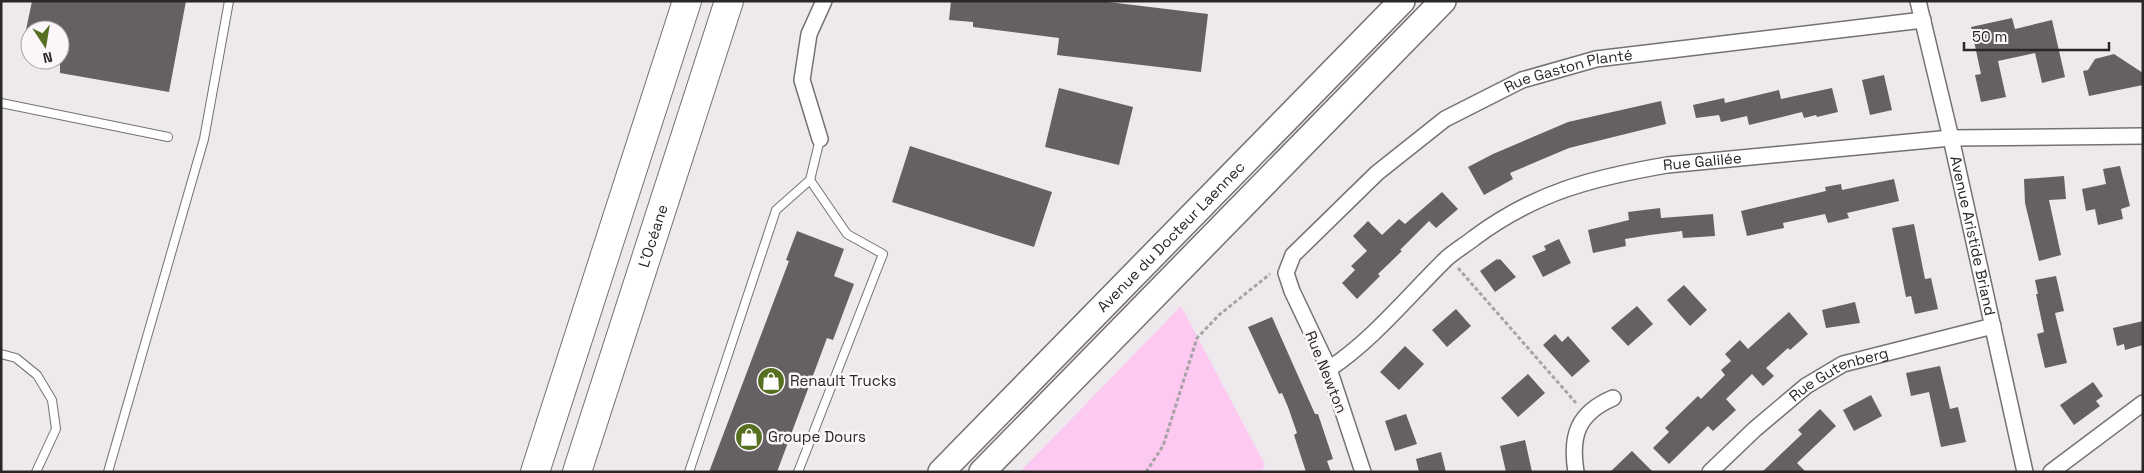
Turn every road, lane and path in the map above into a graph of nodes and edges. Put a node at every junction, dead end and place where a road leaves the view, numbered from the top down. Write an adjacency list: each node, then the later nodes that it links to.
1 (229, 1): 24 (lane)
2 (687, 1): 25 (highway)
3 (729, 1): 26 (highway, L’Océane)
4 (824, 1): 13 (street)
5 (1402, 1): 29 (main road, Avenue du Docteur Laennec)
6 (1443, 1): 30 (main road, Avenue du Docteur Laennec)
7 (1920, 2): 8 (street, Avenue Aristide Briand)
8 (1923, 20): 12 (street, Avenue Aristide Briand); 16 (street, Rue Gaston Planté)
9 (1, 103): 11 (lane)
10 (2143, 136): 12 (street, Rue Galilée)
11 (168, 137)
12 (1951, 138): 15 (street, Rue Galilée); 17 (street, Avenue Aristide Briand)
13 (820, 139): 14 (lane)
14 (810, 180): 27 (lane); 28 (lane)
15 (1448, 257): 19 (street, Rue Galilée); 22 (path)
16 (1286, 274): 19 (street, Rue Newton); 31 (path)
17 (1993, 326): 34 (street, Rue Gutenberg); 35 (street, Avenue Aristide Briand)
18 (1, 354): 23 (lane)
19 (1329, 369): 32 (street, Rue Newton)
20 (1613, 398): 22 (street)
21 (2143, 403): 36 (street)
22 (1586, 415): 33 (street)
23 (36, 472)
24 (108, 472)
25 (535, 472)
26 (577, 472)
27 (689, 472)
28 (798, 472)
29 (941, 472)
30 (982, 472)
31 (1146, 472)
32 (1363, 472)
33 (1576, 472)
34 (1710, 472)
35 (2025, 472)
36 (2051, 472)

